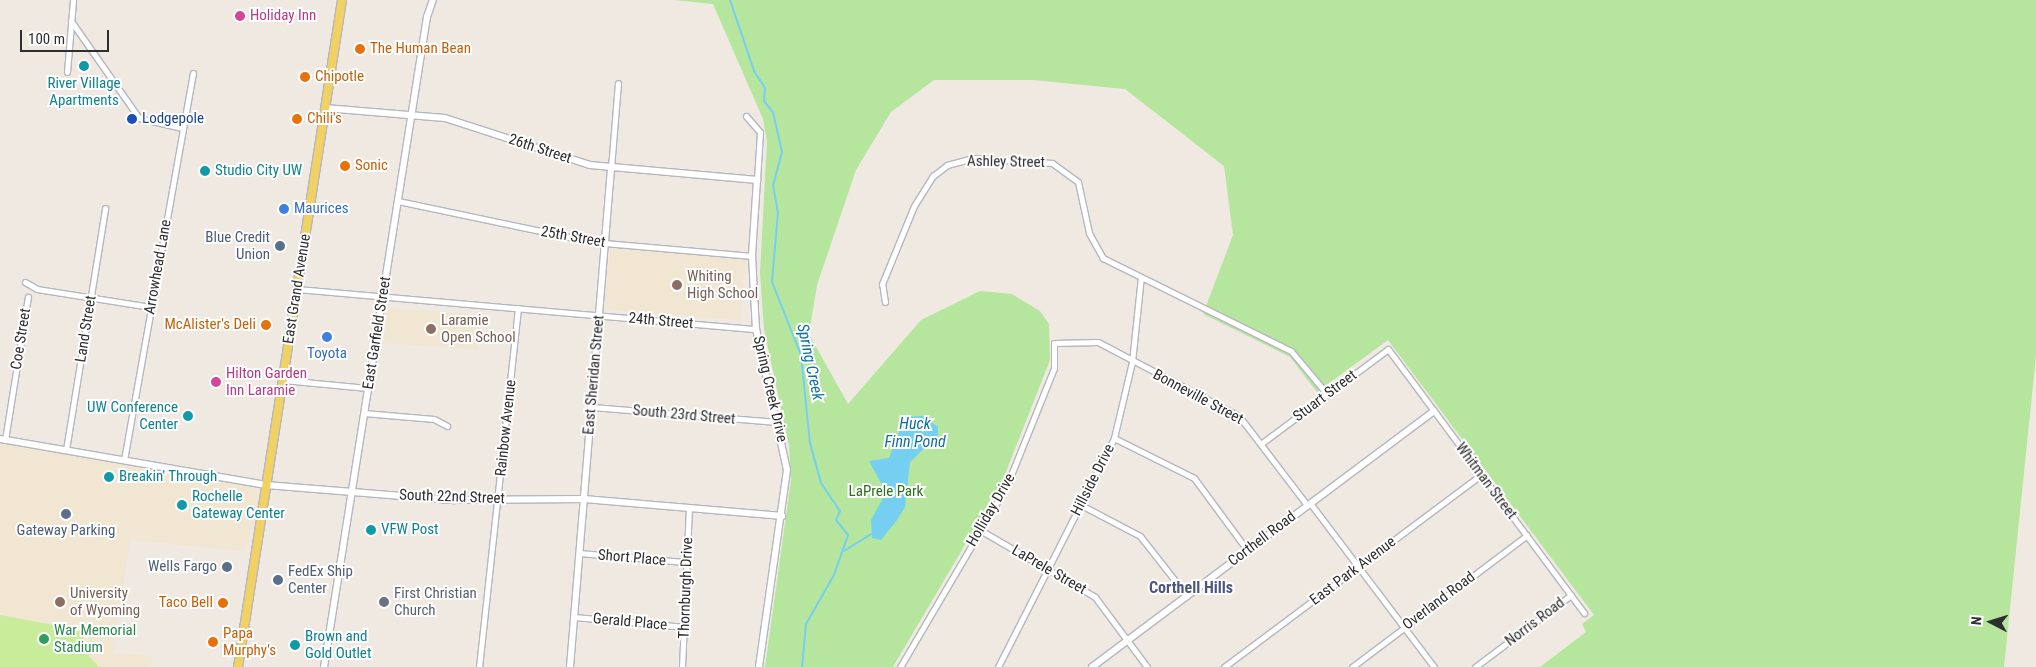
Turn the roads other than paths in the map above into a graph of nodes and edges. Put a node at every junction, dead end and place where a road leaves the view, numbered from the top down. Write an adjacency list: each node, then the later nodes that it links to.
1 (73, 0): 4 (street)
2 (342, 0): 8 (main road, East Grand Avenue)
3 (433, 0): 9 (street, East Garfield Street)
4 (71, 21): 5 (street); 11 (street)
5 (67, 72)
6 (193, 74): 11 (street, Arrowhead Lane)
7 (618, 83): 12 (street, East Sheridan Street)
8 (325, 108): 9 (street, 26th Street); 20 (main road, East Grand Avenue)
9 (411, 114): 12 (street, 26th Street); 14 (street, East Garfield Street)
10 (746, 116): 13 (street, Spring Creek Drive)
11 (182, 128): 25 (street, Arrowhead Lane)
12 (611, 168): 13 (street, 26th Street); 16 (street, East Sheridan Street)
13 (757, 180): 17 (street, Spring Creek Drive)
14 (398, 201): 16 (street, 25th Street); 21 (street, East Garfield Street)
15 (105, 208): 23 (street, Land Street)
16 (605, 243): 17 (street, 25th Street); 27 (street, East Sheridan Street)
17 (752, 256): 28 (street, Spring Creek Drive)
18 (1141, 277): 24 (street, Ashley Street); 31 (street, Hillside Drive); 34 (street, Ashley Street)
19 (25, 282): 23 (street)
20 (297, 289): 21 (street, 24th Street); 32 (main road, East Grand Avenue)
21 (382, 296): 26 (street, 24th Street); 33 (street, East Garfield Street)
22 (28, 297): 41 (street, Coe Street)
23 (91, 298): 25 (street); 43 (street, Land Street)
24 (885, 302)
25 (151, 307): 44 (street, Arrowhead Lane)
26 (518, 308): 27 (street, 24th Street); 49 (street, Rainbow Avenue)
27 (599, 315): 28 (street, 24th Street); 35 (street, East Sheridan Street)
28 (756, 329): 38 (street, Spring Creek Drive)
29 (1054, 343): 31 (street, Bonneville Street); 54 (street, Holliday Drive)
30 (1388, 349): 34 (street, Stuart Street); 36 (street, Whitman Street)
31 (1132, 362): 40 (street, Hillside Drive); 42 (street, Bonneville Street)
32 (283, 380): 33 (street); 46 (main road, East Grand Avenue)
33 (368, 388): 37 (street, East Garfield Street)
34 (1327, 394): 42 (street, Stuart Street)
35 (592, 407): 38 (street, South 23rd Street); 48 (street, East Sheridan Street)
36 (1434, 411): 45 (street, Whitman Street); 50 (street, Corthell Road)
37 (364, 413): 39 (street); 47 (street, East Garfield Street)
38 (777, 422): 53 (street, Spring Creek Drive)
39 (447, 426)
40 (1114, 438): 51 (street, Hillside Drive); 56 (street)
41 (2, 439): 43 (street, South 22nd Street)
42 (1262, 443): 50 (street, Bonneville Street)
43 (66, 450): 44 (street, South 22nd Street)
44 (124, 460): 46 (street, South 22nd Street)
45 (1481, 475): 55 (street, Whitman Street); 59 (street, East Park Avenue)
46 (266, 485): 47 (street, South 22nd Street); 68 (main road, East Grand Avenue)
47 (352, 491): 49 (street, South 22nd Street); 69 (street, East Garfield Street)
48 (584, 499): 49 (street, South 22nd Street); 52 (street, South 22nd Street); 57 (street, East Sheridan Street)
49 (499, 500): 70 (street, Rainbow Avenue)
50 (1309, 504): 56 (street, Corthell Road); 59 (street, Bonneville Street)
51 (1081, 505): 60 (street, Hillside Drive); 62 (street)
52 (689, 508): 53 (street, South 22nd Street); 58 (street, Thornburgh Drive)
53 (782, 516): 73 (street, Spring Creek Drive)
54 (980, 530): 60 (street, LaPrele Street); 74 (street, Holliday Drive)
55 (1527, 535): 61 (street, Whitman Street); 66 (street, Overland Road)
56 (1247, 550): 62 (street, Corthell Road)
57 (580, 553): 58 (street, Short Place); 64 (street, East Sheridan Street)
58 (685, 562): 65 (street, Thornburgh Drive)
59 (1358, 567): 66 (street, Bonneville Street); 78 (street, East Park Avenue)
60 (1047, 571): 67 (street, LaPrele Street); 75 (street, Hillside Drive)
61 (1571, 595): 63 (street, Whitman Street); 81 (street, Norris Road)
62 (1187, 596): 67 (street, Corthell Road)
63 (1584, 613)
64 (574, 617): 65 (street, Gerald Place); 71 (street, East Sheridan Street)
65 (686, 627): 72 (street, Thornburgh Drive)
66 (1404, 628): 79 (street, Overland Road); 80 (street, Bonneville Street)
67 (1126, 641): 76 (street, Corthell Road); 77 (street, LaPrele Street)
68 (239, 667)
69 (324, 667)
70 (479, 667)
71 (570, 667)
72 (682, 667)
73 (759, 667)
74 (900, 667)
75 (998, 667)
76 (1092, 667)
77 (1147, 667)
78 (1224, 667)
79 (1352, 667)
80 (1434, 667)
81 (1475, 667)

